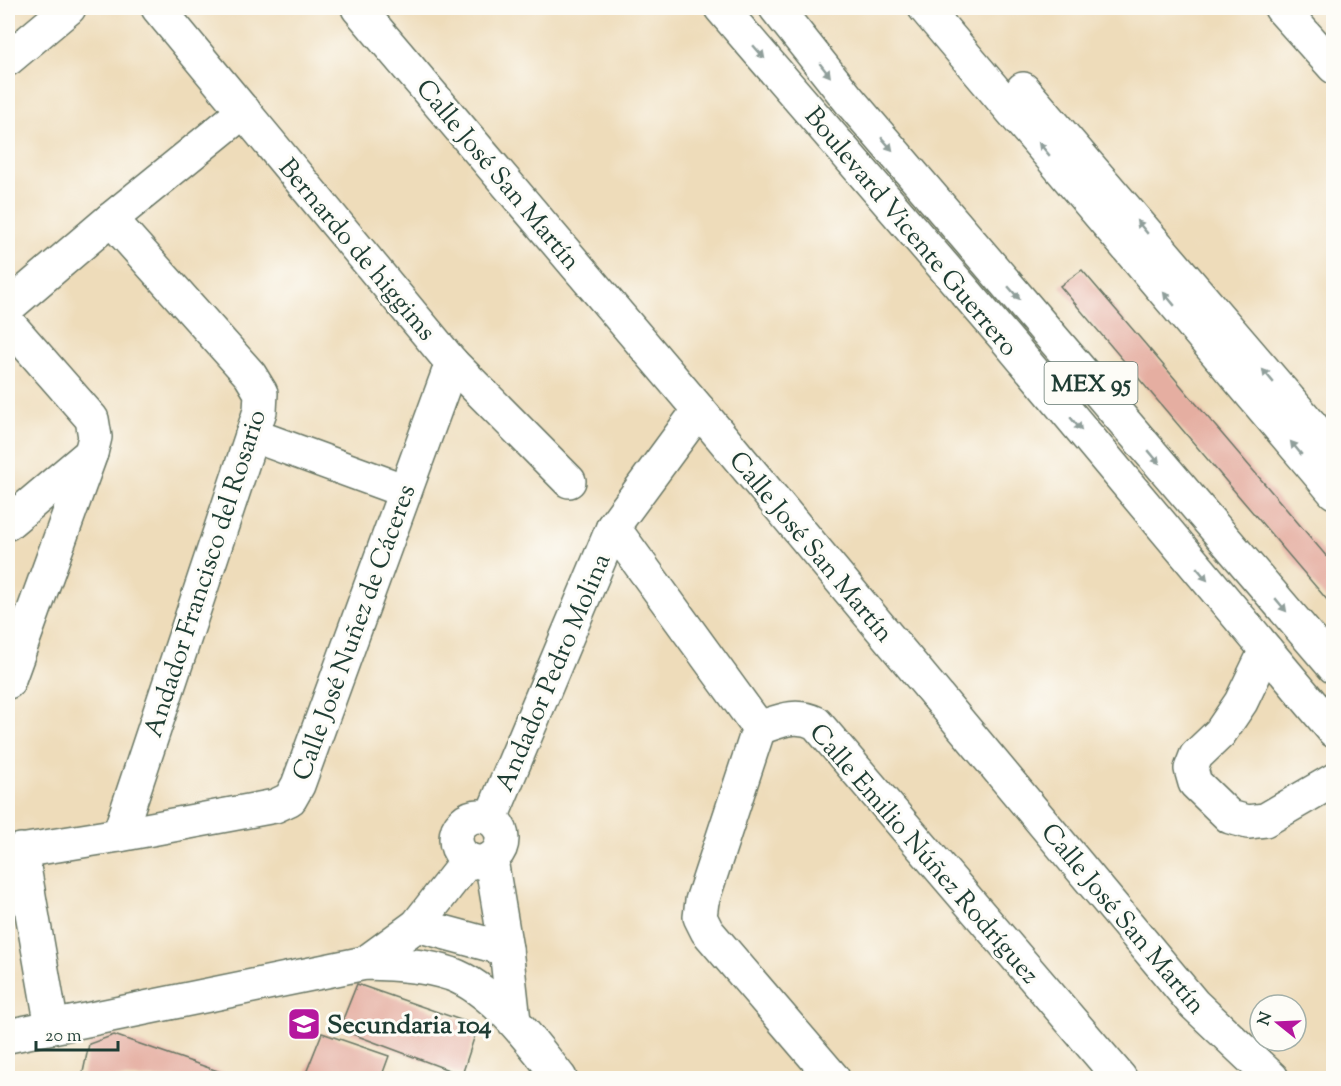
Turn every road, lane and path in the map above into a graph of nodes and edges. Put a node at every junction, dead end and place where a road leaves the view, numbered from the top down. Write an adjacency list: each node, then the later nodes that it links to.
1 (69, 8): 9 (street)
2 (158, 8): 11 (street, Bernardo de higgims)
3 (358, 8): 16 (street, Calle José San Martín)
4 (721, 8): 25 (street, Boulevard Vicente Guerrero, one-way to 25)
5 (776, 8): 26 (street, MEX 95, one-way to 26)
6 (925, 8): 22 (street, one-way to 6)
7 (951, 8): 18 (street, one-way to 7)
8 (1281, 8): 10 (street)
9 (8, 59)
10 (1334, 67)
11 (244, 111): 12 (street); 15 (street, Bernardo de higgims)
12 (111, 219): 13 (street); 17 (street, Andador Francisco del Rosario)
13 (8, 308)
14 (8, 323): 19 (street)
15 (452, 363): 20 (street, Bernardo de higgims); 21 (street, Calle José Nuñez de Cáceres)
16 (699, 410): 24 (street, Andador Pedro Molina); 43 (street, Calle José San Martín)
17 (252, 435): 21 (street); 31 (street, Andador Francisco del Rosario)
18 (1334, 452)
19 (91, 453): 23 (street); 27 (street)
20 (569, 480)
21 (405, 491): 31 (street, Calle José Nuñez de Cáceres)
22 (1334, 492)
23 (8, 523)
24 (613, 527): 28 (street); 33 (street, Andador Pedro Molina)
25 (1266, 650): 29 (street, Boulevard Vicente Guerrero); 30 (street)
26 (1334, 667)
27 (8, 682)
28 (759, 728): 40 (street); 42 (street, Calle Emilio Núñez Rodríguez)
29 (1334, 731)
30 (1334, 780)
31 (119, 835): 32 (street, Calle José Nuñez de Cáceres)
32 (14, 852): 38 (street)
33 (479, 860): 34 (street); 35 (street)
34 (417, 925): 35 (street); 36 (street)
35 (506, 949): 37 (street)
36 (365, 963): 37 (street); 38 (street)
37 (514, 1021): 41 (street)
38 (51, 1027): 39 (street)
39 (8, 1036)
40 (821, 1074)
41 (560, 1078)
42 (1120, 1078)
43 (1272, 1078)

